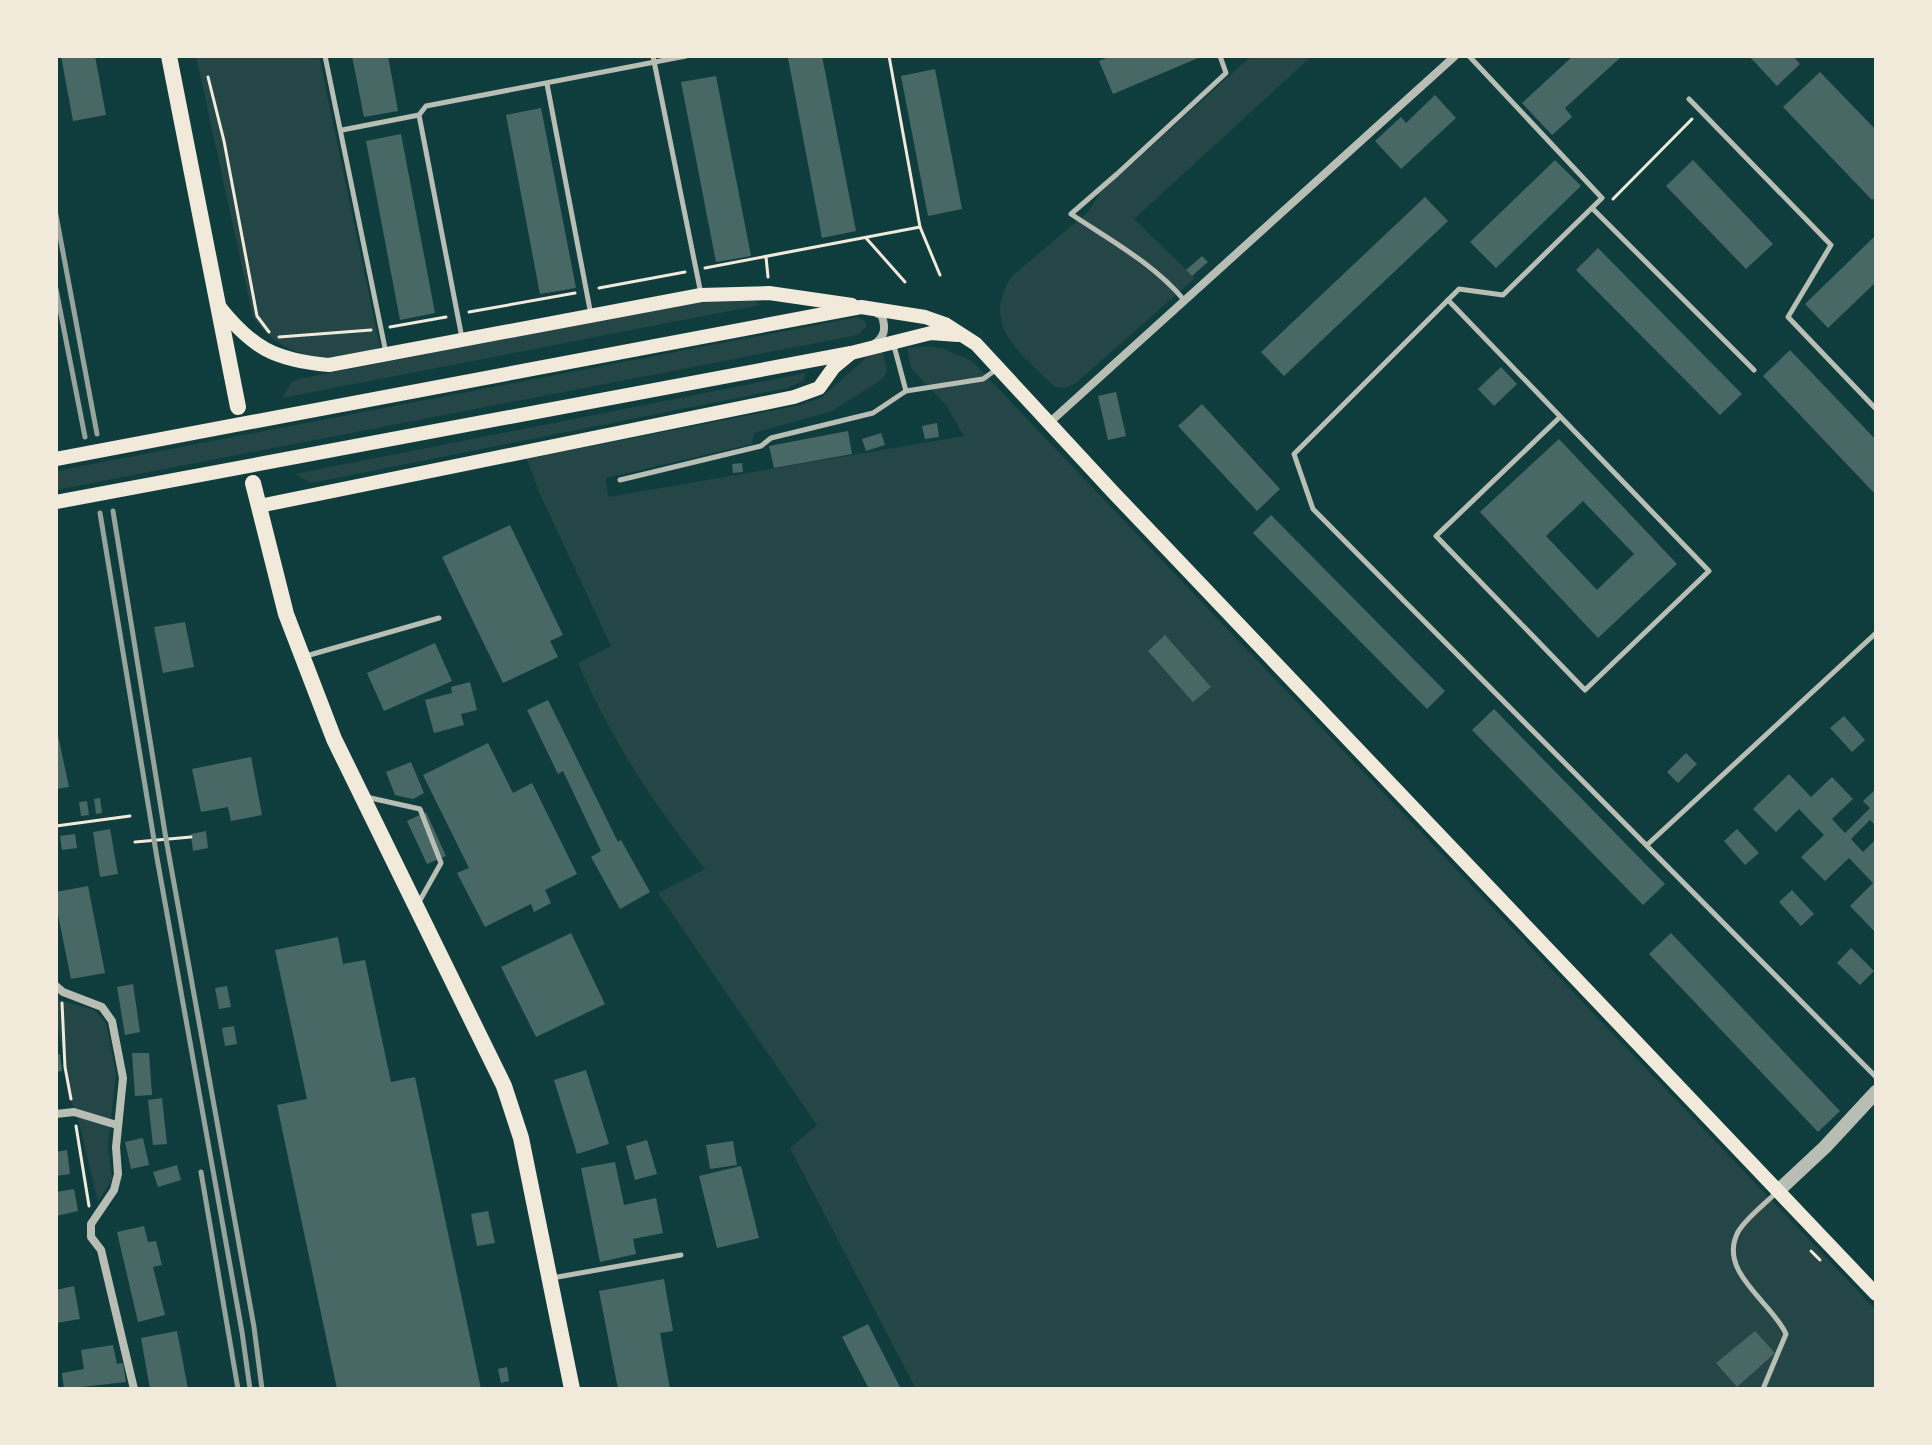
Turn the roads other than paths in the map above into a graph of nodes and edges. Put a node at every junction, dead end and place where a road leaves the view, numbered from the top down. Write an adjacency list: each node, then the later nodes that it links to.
1 (169, 56): 16 (main road)
2 (325, 56): 11 (lane)
3 (686, 56): 7 (lane)
4 (1220, 56): 14 (lane)
5 (1455, 56): 14 (street)
6 (1469, 56): 12 (lane)
7 (654, 59): 8 (lane); 13 (lane)
8 (547, 84): 10 (lane); 18 (lane)
9 (1689, 99): 29 (lane)
10 (419, 115): 11 (lane); 20 (lane)
11 (342, 130): 24 (lane)
12 (1592, 208): 15 (lane); 26 (lane)
13 (701, 295): 17 (main road); 18 (main road)
14 (1184, 300): 31 (street)
15 (1448, 300): 30 (lane); 41 (lane)
16 (218, 304): 24 (main road); 28 (main road)
17 (865, 307): 19 (main road); 22 (street); 32 (main road)
18 (592, 316): 20 (main road)
19 (966, 336): 21 (main road); 25 (main road)
20 (462, 341): 24 (main road)
21 (894, 341): 22 (main road); 27 (lane)
22 (869, 348): 23 (main road)
23 (851, 353): 35 (main road); 36 (main road)
24 (387, 356)
25 (998, 368): 27 (lane); 31 (main road)
26 (1754, 370)
27 (906, 391): 33 (lane)
28 (238, 407)
29 (1876, 409)
30 (1560, 417): 30 (lane)
31 (1048, 423): 48 (main road)
32 (56, 459)
33 (620, 480)
34 (253, 483): 36 (main road)
35 (56, 502)
36 (259, 506): 39 (main road)
37 (439, 618): 39 (lane)
38 (1876, 633): 41 (lane)
39 (301, 657): 40 (main road)
40 (362, 796): 42 (main road); 42 (lane)
41 (1647, 845): 44 (lane)
42 (416, 907): 50 (main road)
43 (56, 986): 47 (street)
44 (1876, 1077)
45 (1876, 1092): 48 (street)
46 (56, 1114): 47 (street)
47 (117, 1125): 52 (street)
48 (1778, 1191): 51 (main road); 54 (lane)
49 (681, 1255): 50 (lane)
50 (551, 1278): 53 (main road)
51 (1876, 1294)
52 (134, 1389)
53 (572, 1389)
54 (1763, 1389)

